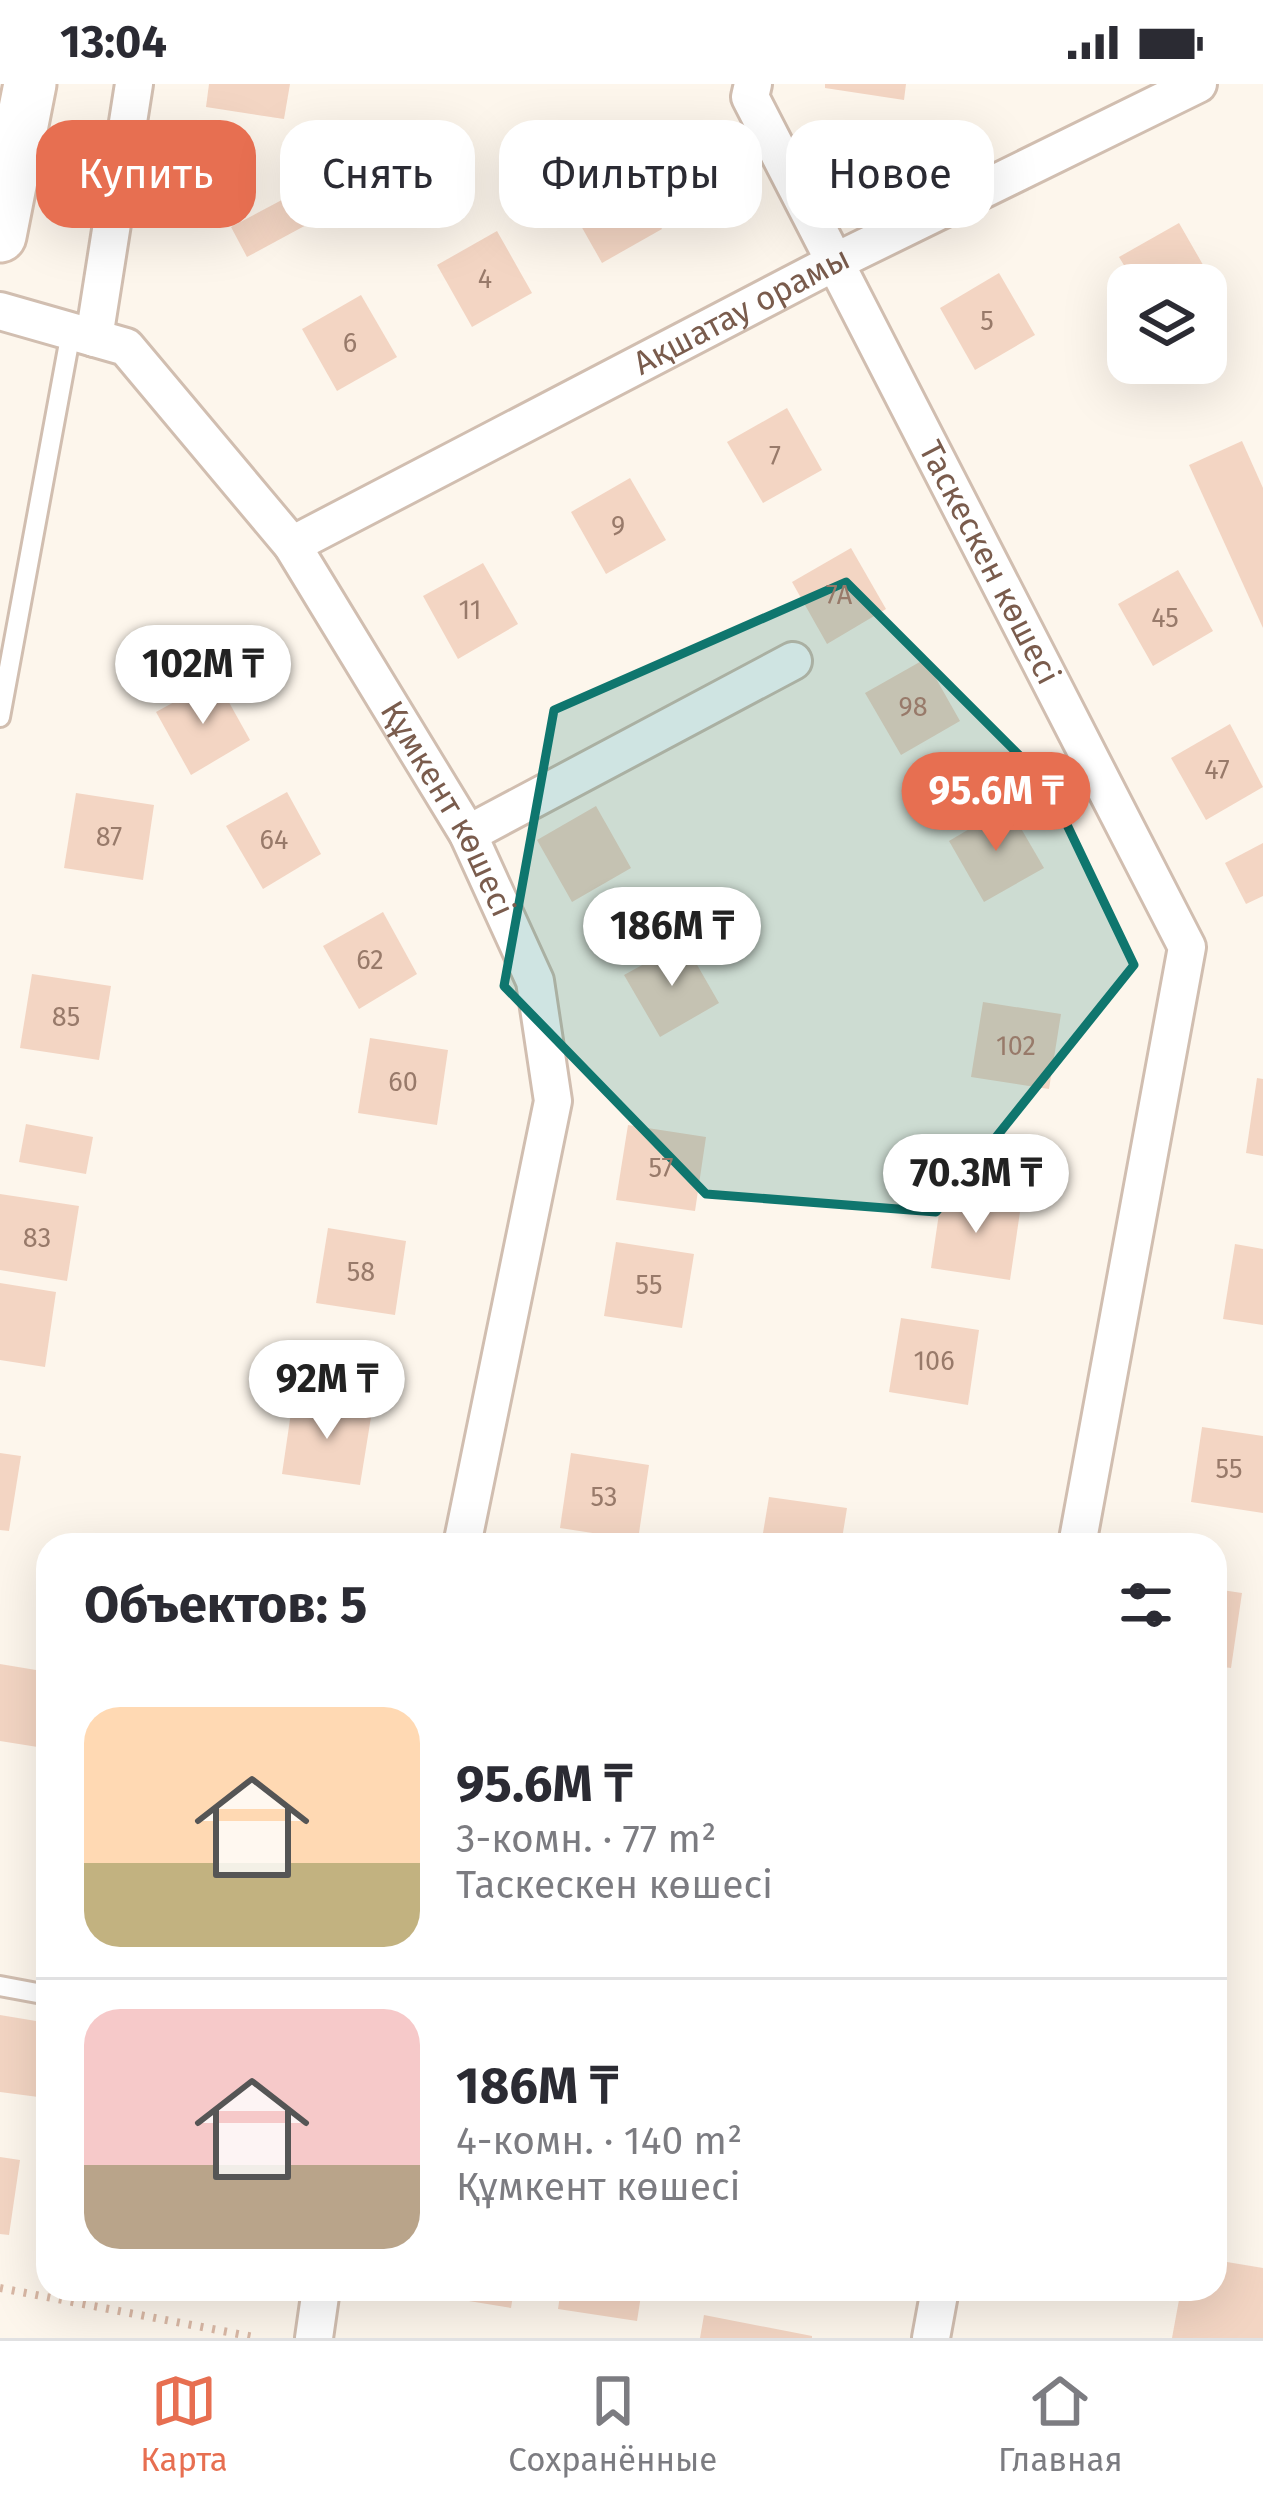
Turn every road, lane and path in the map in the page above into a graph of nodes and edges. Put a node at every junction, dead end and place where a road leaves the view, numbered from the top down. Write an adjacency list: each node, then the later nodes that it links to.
1 (30, 84): 5 (main road)
2 (134, 84): 8 (street)
3 (753, 84): 6 (street, Таскескен көшесі)
4 (1198, 84): 6 (street, Ақшатау орамы)
5 (0, 236)
6 (835, 262): 9 (street, Ақшатау орамы); 14 (street, Таскескен көшесі)
7 (0, 310): 8 (street, Құмкент көшесі)
8 (82, 335): 9 (street, Құмкент көшесі); 11 (lane)
9 (292, 545): 12 (street, Құмкент көшесі)
10 (793, 661): 12 (street)
11 (0, 717)
12 (467, 834): 13 (street, Құмкент көшесі)
13 (464, 1533)
14 (1079, 1533)
15 (0, 1986): 16 (lane)
16 (36, 1993)
17 (0, 2288): 18 (path)
18 (36, 2295)
19 (67, 2301): 22 (path)
20 (319, 2301): 23 (street)
21 (938, 2301): 24 (street)
22 (259, 2338)
23 (314, 2338)
24 (931, 2338)

